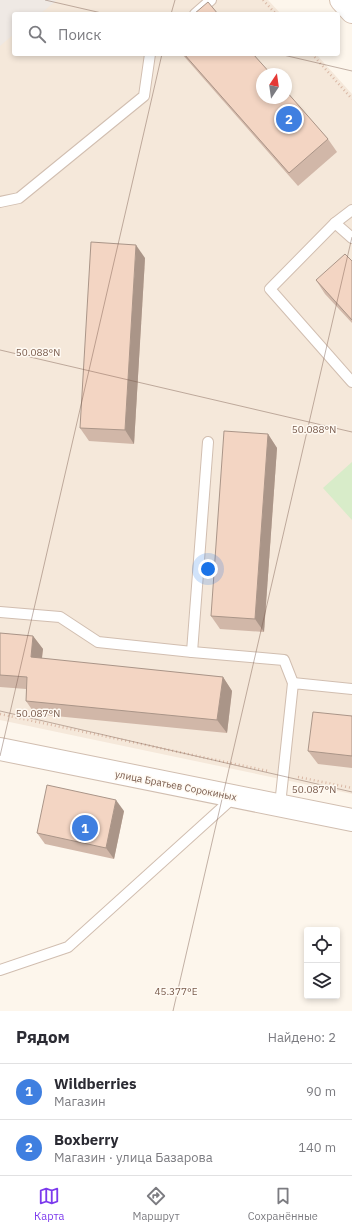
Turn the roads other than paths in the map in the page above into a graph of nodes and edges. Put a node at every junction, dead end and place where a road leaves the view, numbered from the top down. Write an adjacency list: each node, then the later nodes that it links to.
1 (211, 0): 3 (lane)
2 (341, 0): 4 (street)
3 (197, 12)
4 (352, 12)
5 (149, 56): 6 (lane)
6 (0, 202)
7 (352, 210): 8 (lane)
8 (335, 223): 9 (lane); 10 (lane)
9 (352, 238)
10 (352, 382)
11 (208, 442): 13 (lane)
12 (0, 612): 13 (lane)
13 (192, 652): 14 (lane)
14 (293, 683): 15 (lane); 18 (lane)
15 (352, 689)
16 (0, 749): 17 (street, улица Братьев Сорокиных)
17 (235, 796): 18 (street, улица Братьев Сорокиных); 20 (lane)
18 (280, 805): 19 (street, улица Братьев Сорокиных)
19 (352, 820)
20 (0, 970)

